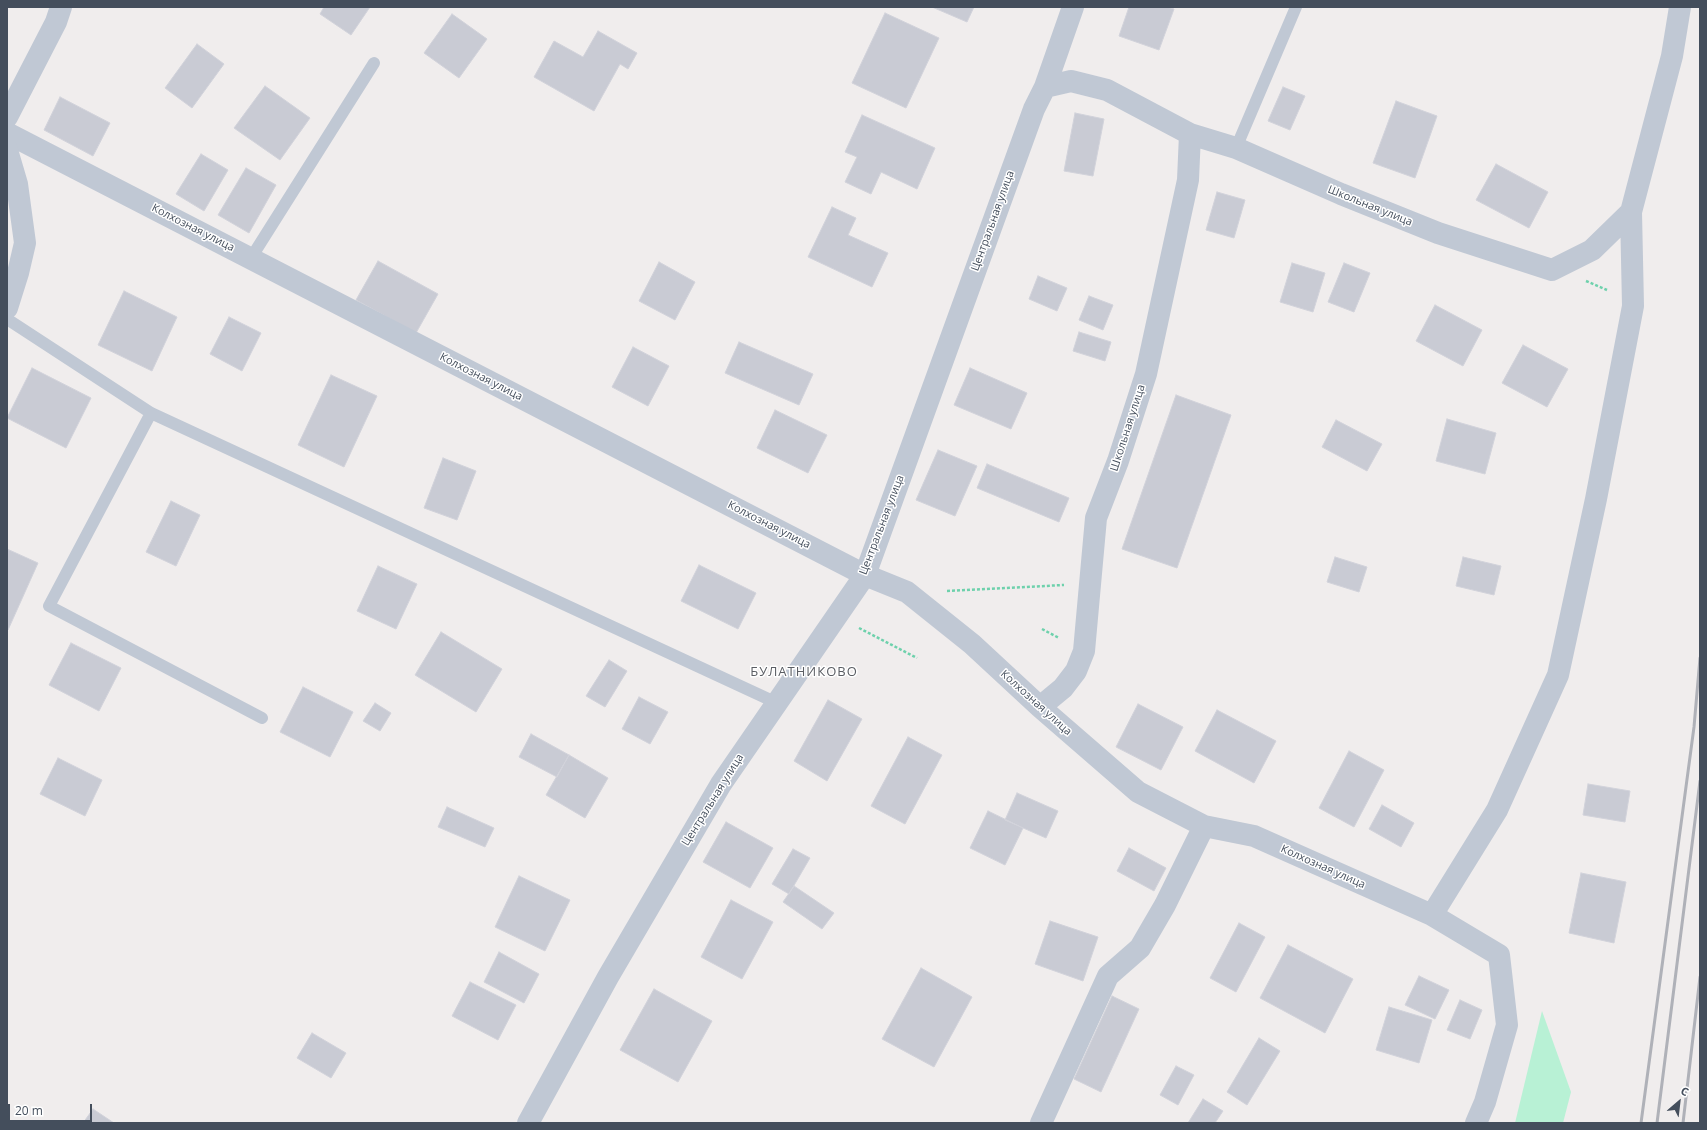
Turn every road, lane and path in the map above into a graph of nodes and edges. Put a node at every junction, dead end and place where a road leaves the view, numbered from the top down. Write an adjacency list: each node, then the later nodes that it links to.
1 (61, 7): 7 (street)
2 (1073, 7): 6 (street, Центральная улица)
3 (1296, 7): 10 (lane)
4 (1680, 7): 12 (street)
5 (374, 63): 13 (lane)
6 (1045, 87): 9 (street, Школьная улица); 19 (street, Центральная улица)
7 (7, 117)
8 (7, 133): 13 (street, Колхозная улица)
9 (1190, 134): 10 (street, Школьная улица); 20 (street, Школьная улица)
10 (1236, 148): 14 (street, Школьная улица)
11 (7, 150): 16 (street)
12 (1631, 212): 14 (street); 15 (street)
13 (251, 258): 19 (street, Колхозная улица)
14 (1552, 270): 15 (path)
15 (1634, 306): 28 (street)
16 (7, 308)
17 (7, 319): 18 (lane)
18 (151, 413): 24 (lane); 26 (lane)
19 (865, 575): 22 (street, Центральная улица); 25 (street, Колхозная улица)
20 (1090, 584): 21 (path); 25 (street, Школьная улица)
21 (946, 591)
22 (837, 616): 23 (path); 24 (street, Центральная улица)
23 (917, 658)
24 (777, 703): 29 (street, Центральная улица)
25 (1040, 707): 27 (street, Колхозная улица)
26 (262, 718)
27 (1204, 826): 28 (street, Колхозная улица); 30 (street)
28 (1432, 915): 31 (street, Колхозная улица)
29 (528, 1123)
30 (1041, 1123)
31 (1476, 1123)

